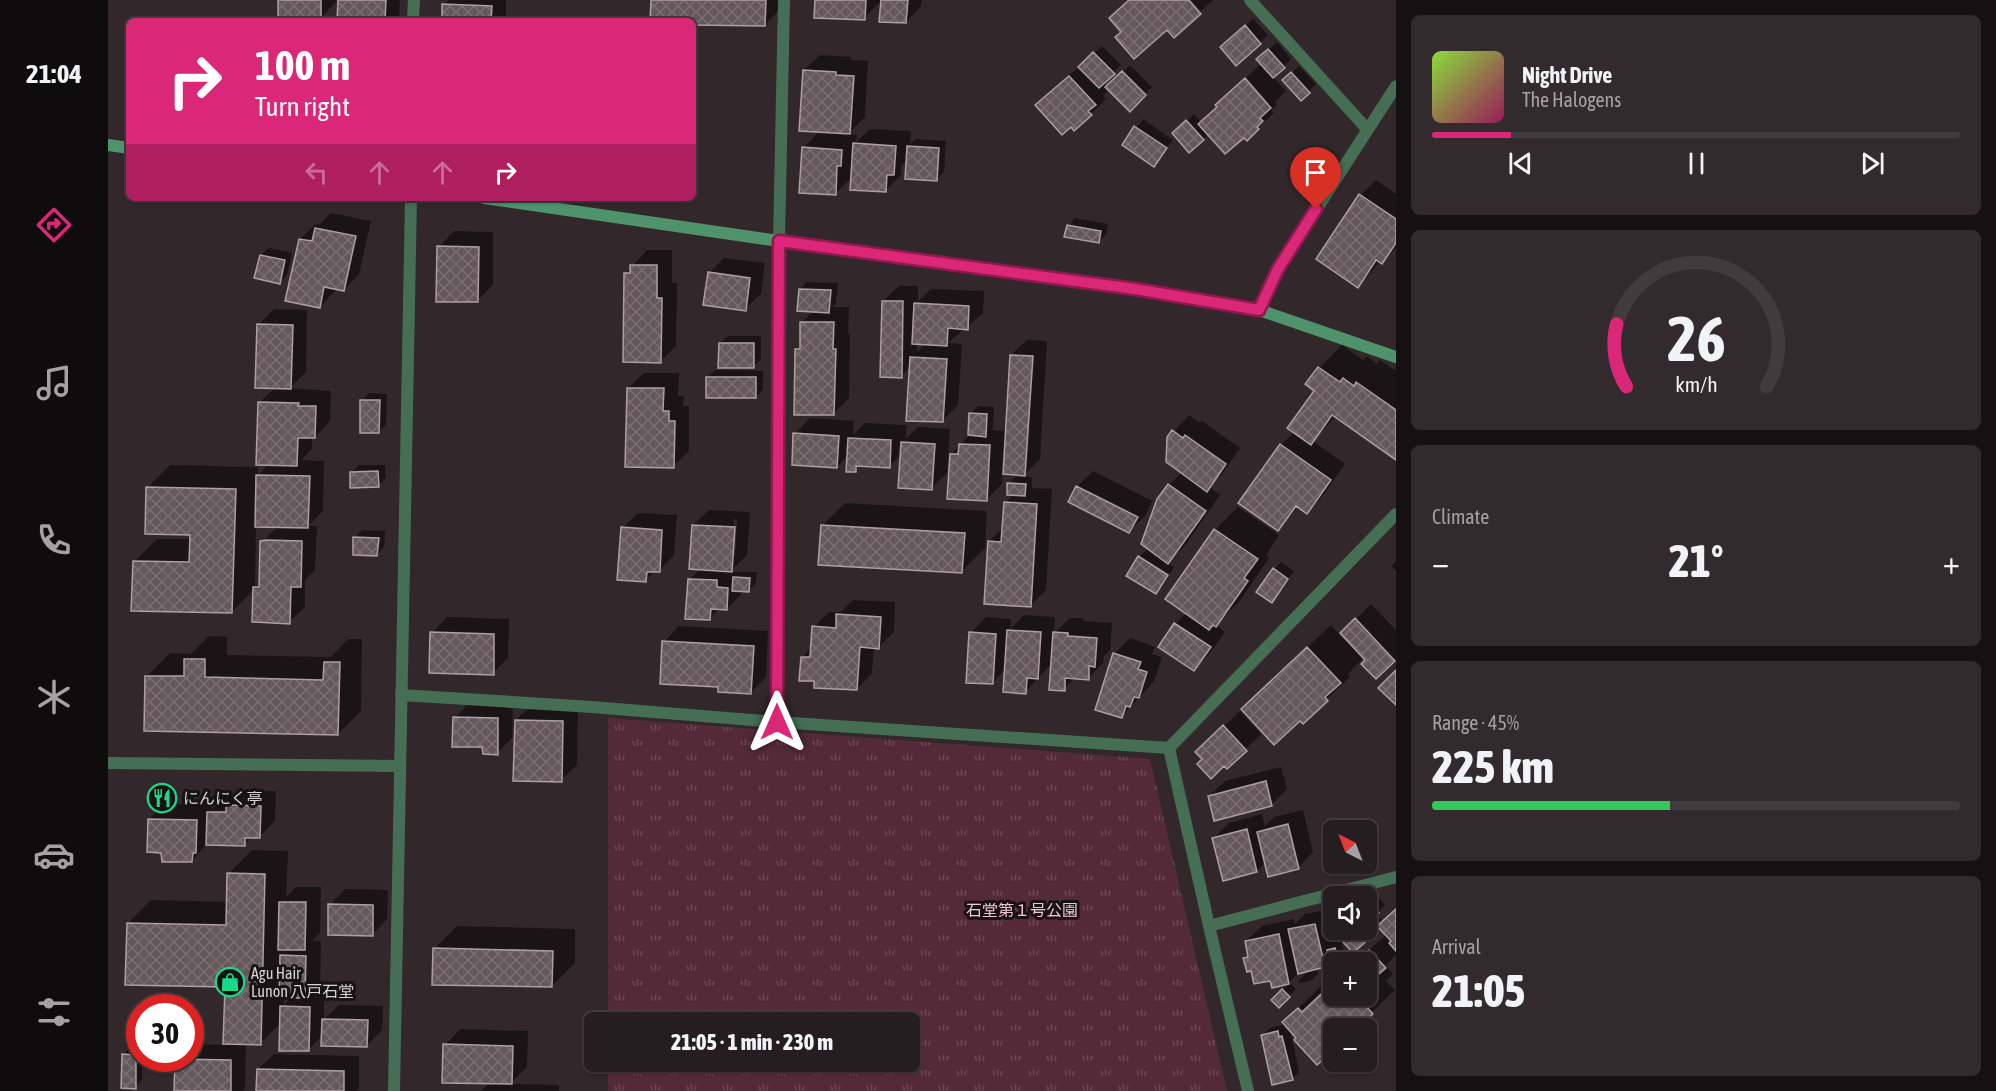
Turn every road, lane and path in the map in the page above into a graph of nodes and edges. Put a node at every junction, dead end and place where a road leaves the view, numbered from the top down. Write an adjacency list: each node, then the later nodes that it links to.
1 (414, 0): 4 (street)
2 (784, 0): 11 (street)
3 (1250, 0): 6 (street)
4 (413, 18)
5 (1396, 86): 6 (street)
6 (1367, 129): 12 (street)
7 (108, 145): 8 (street)
8 (126, 148)
9 (411, 201): 15 (street)
10 (505, 201): 11 (street)
11 (779, 241): 12 (street); 16 (street)
12 (1259, 310): 13 (street)
13 (1396, 357)
14 (1396, 514): 17 (street)
15 (401, 695): 16 (street); 19 (street)
16 (777, 722): 17 (street)
17 (1169, 748): 21 (street)
18 (108, 763): 19 (street)
19 (400, 766): 22 (street)
20 (1396, 877): 21 (street)
21 (1209, 926): 23 (street)
22 (394, 1091)
23 (1248, 1091)

